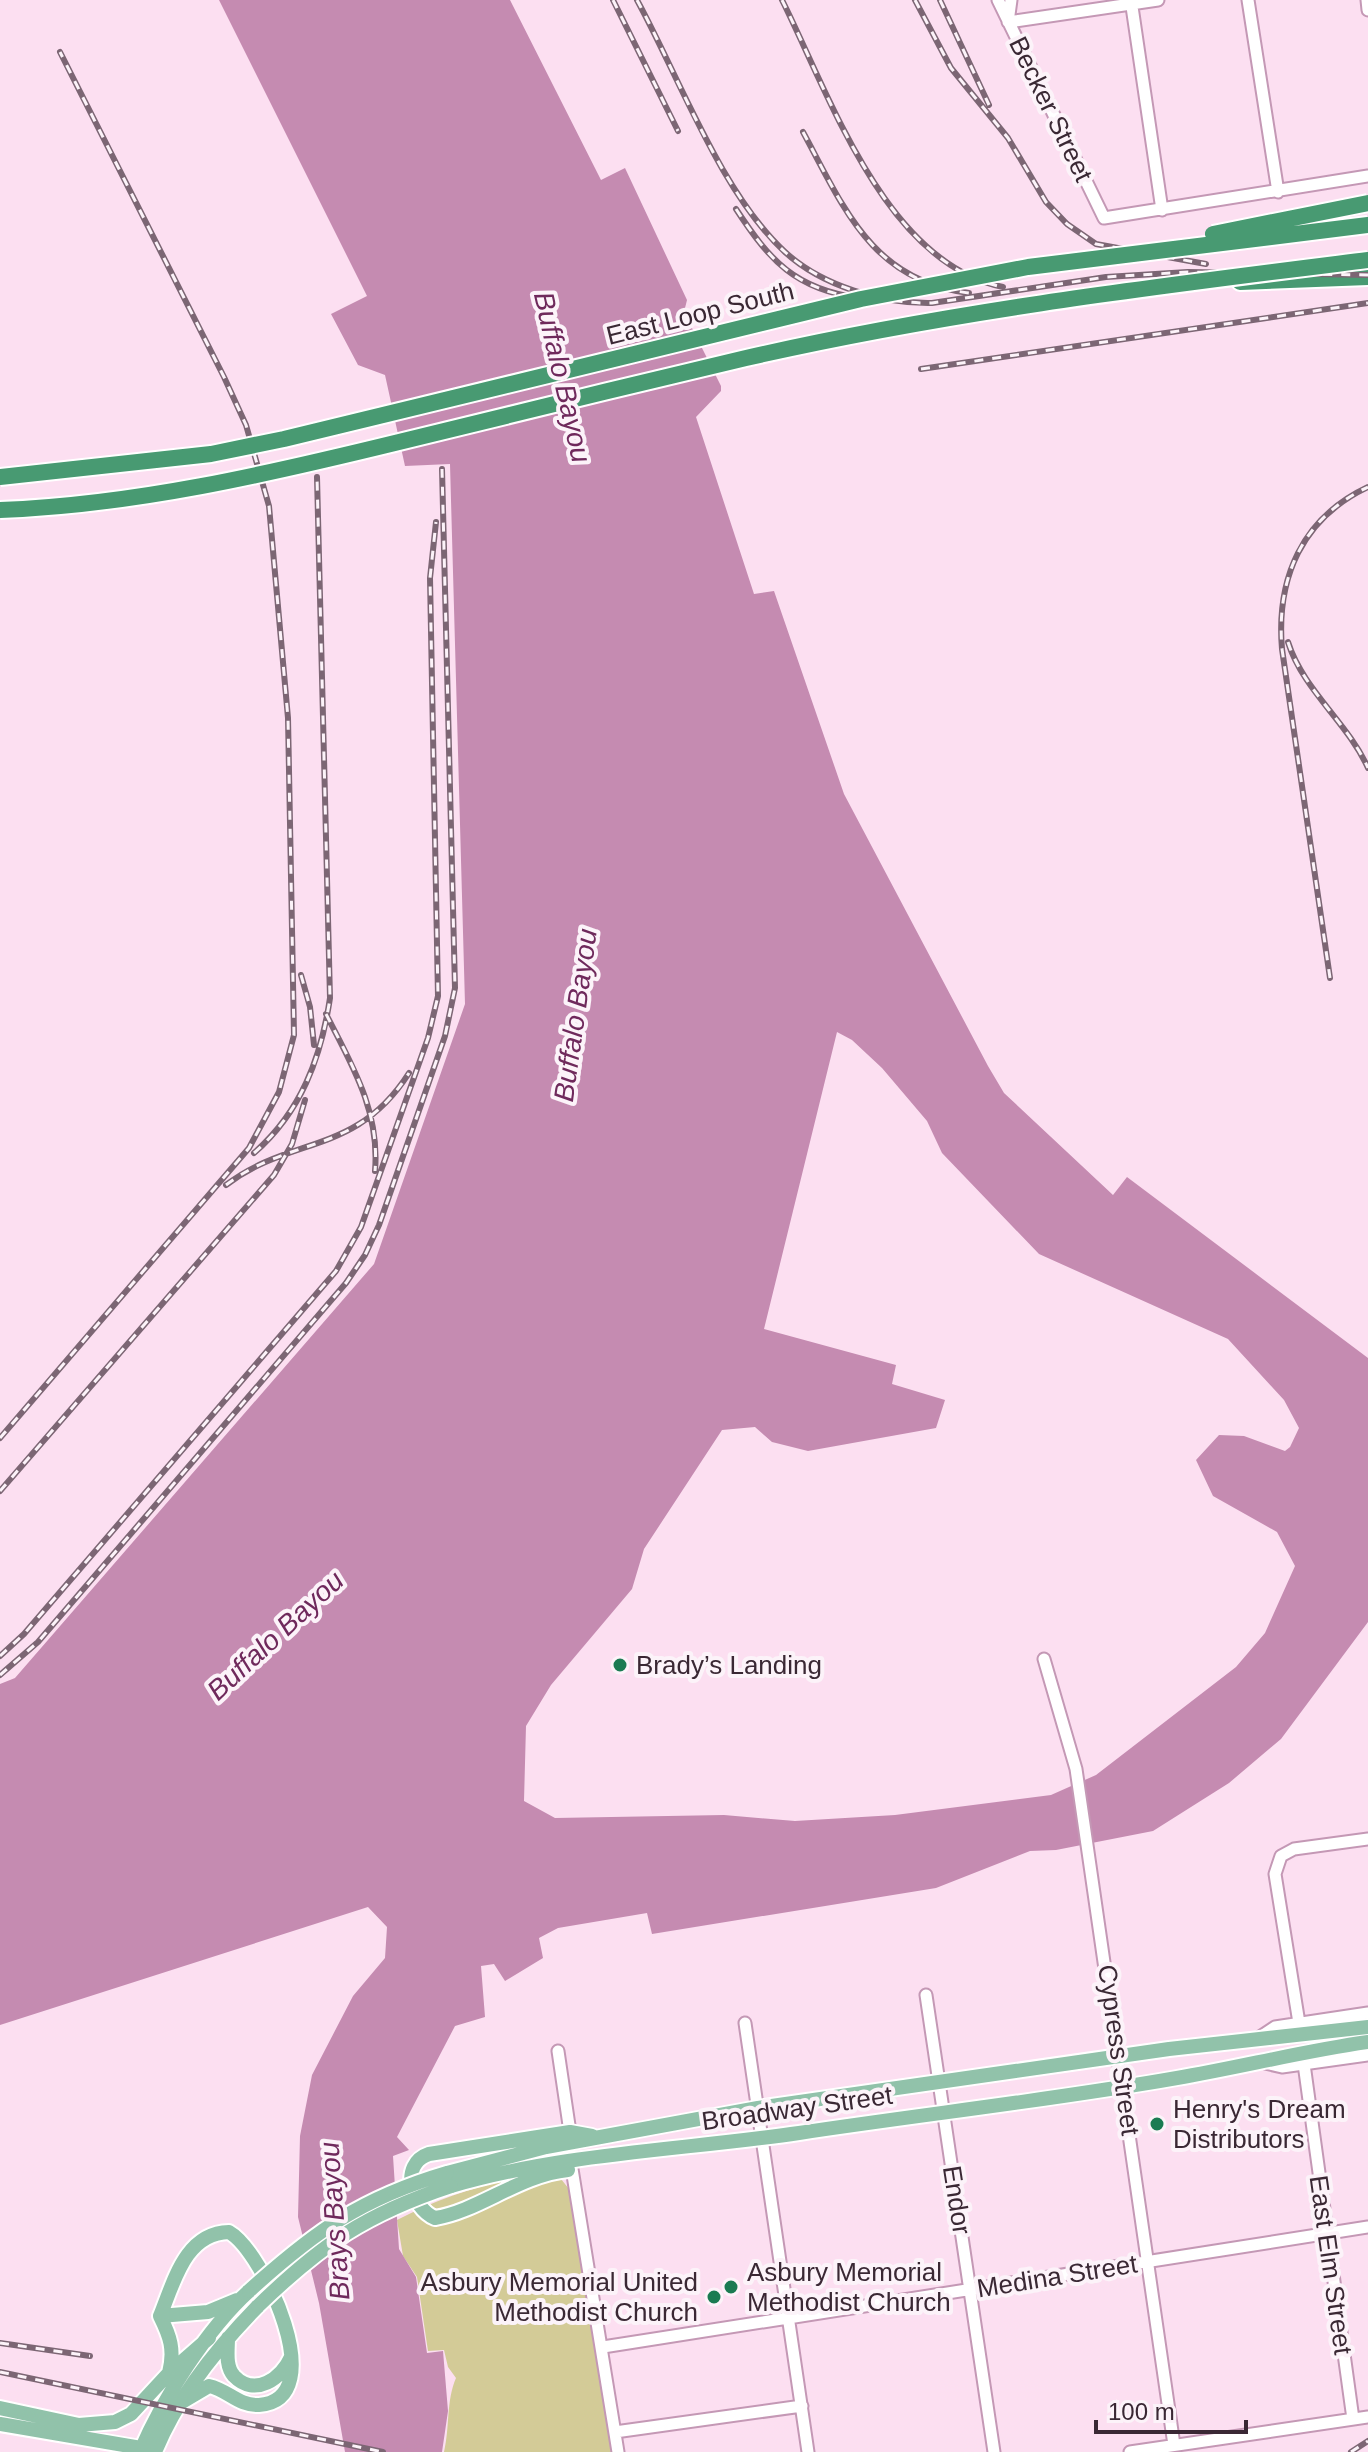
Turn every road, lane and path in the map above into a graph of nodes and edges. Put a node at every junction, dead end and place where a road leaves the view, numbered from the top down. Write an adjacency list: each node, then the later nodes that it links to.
1 (998, 0): 8 (street, Becker Street)
2 (1011, 0): 8 (street)
3 (1158, 0): 6 (street)
4 (1248, 0): 10 (street)
5 (1367, 0): 7 (street)
6 (1131, 2): 8 (street); 12 (street)
7 (1368, 10)
8 (1008, 22): 12 (street, Becker Street)
9 (1368, 176): 10 (street)
10 (1278, 192): 12 (street)
11 (1368, 203): 14 (highway, bridge)
12 (1162, 210)
13 (1368, 225): 14 (highway, East Loop South, bridge)
14 (1095, 258): 18 (highway, East Loop South, bridge)
15 (1368, 260): 17 (highway, East Loop South, bridge)
16 (1368, 277): 17 (highway, bridge)
17 (1162, 286): 19 (highway, East Loop South, bridge)
18 (0, 477)
19 (0, 510)
20 (1044, 1659): 30 (street, Cypress Street)
21 (1368, 1839): 25 (street)
22 (926, 1995): 34 (street, Endor)
23 (1368, 2013): 25 (street, Broadway Street)
24 (745, 2023): 36 (street)
25 (1299, 2023): 27 (street, Broadway Street)
26 (1368, 2027): 27 (main road, Broadway Street)
27 (1255, 2041): 30 (main road, Broadway Street)
28 (1368, 2042): 32 (main road, Broadway Street)
29 (558, 2051): 38 (street)
30 (1120, 2055): 34 (main road, Broadway Street); 35 (street, Cypress Street)
31 (1368, 2055): 33 (street, Broadway Street)
32 (1256, 2061): 33 (street, Broadway Street); 35 (main road, Broadway Street)
33 (1304, 2064): 45 (street, East Elm Street)
34 (939, 2082): 36 (main road, Broadway Street); 37 (street, Endor)
35 (1124, 2086): 37 (main road, Broadway Street); 46 (street, Cypress Street)
36 (758, 2108): 39 (main road, Broadway Street); 40 (street)
37 (943, 2111): 40 (main road, Broadway Street); 47 (street, Endor)
38 (570, 2132): 39 (main road); 42 (main road)
39 (597, 2138): 43 (main road, Broadway Street)
40 (762, 2138): 41 (main road, Broadway Street); 50 (street)
41 (626, 2153): 42 (main road); 43 (main road, Broadway Street)
42 (572, 2169): 53 (street)
43 (449, 2179): 48 (main road, Broadway Street, bridge); 51 (main road, Broadway Street, bridge)
44 (1368, 2227): 45 (street, Medina Street)
45 (1325, 2234): 46 (street, Medina Street); 60 (street, East Elm Street)
46 (1149, 2261): 47 (street, Medina Street); 63 (street, Cypress Street)
47 (971, 2289): 50 (street, Medina Street); 67 (street, Endor)
48 (245, 2295): 49 (main road); 52 (main road, Broadway Street)
49 (160, 2316): 54 (main road); 55 (main road)
50 (789, 2319): 53 (street, Medina Street); 57 (street)
51 (228, 2337): 54 (main road); 56 (main road, Broadway Street)
52 (209, 2338): 55 (main road); 64 (main road)
53 (603, 2347): 62 (street)
54 (293, 2353): 56 (main road)
55 (169, 2373): 58 (main road)
56 (182, 2402): 64 (main road, Broadway Street)
57 (802, 2406): 62 (street); 66 (street)
58 (0, 2408)
59 (1368, 2417): 60 (street)
60 (1353, 2419): 63 (street)
61 (0, 2424): 64 (main road)
62 (615, 2432): 65 (street)
63 (1174, 2445): 68 (street)
64 (149, 2448)
65 (617, 2452)
66 (808, 2452)
67 (994, 2452)
68 (1130, 2452)

